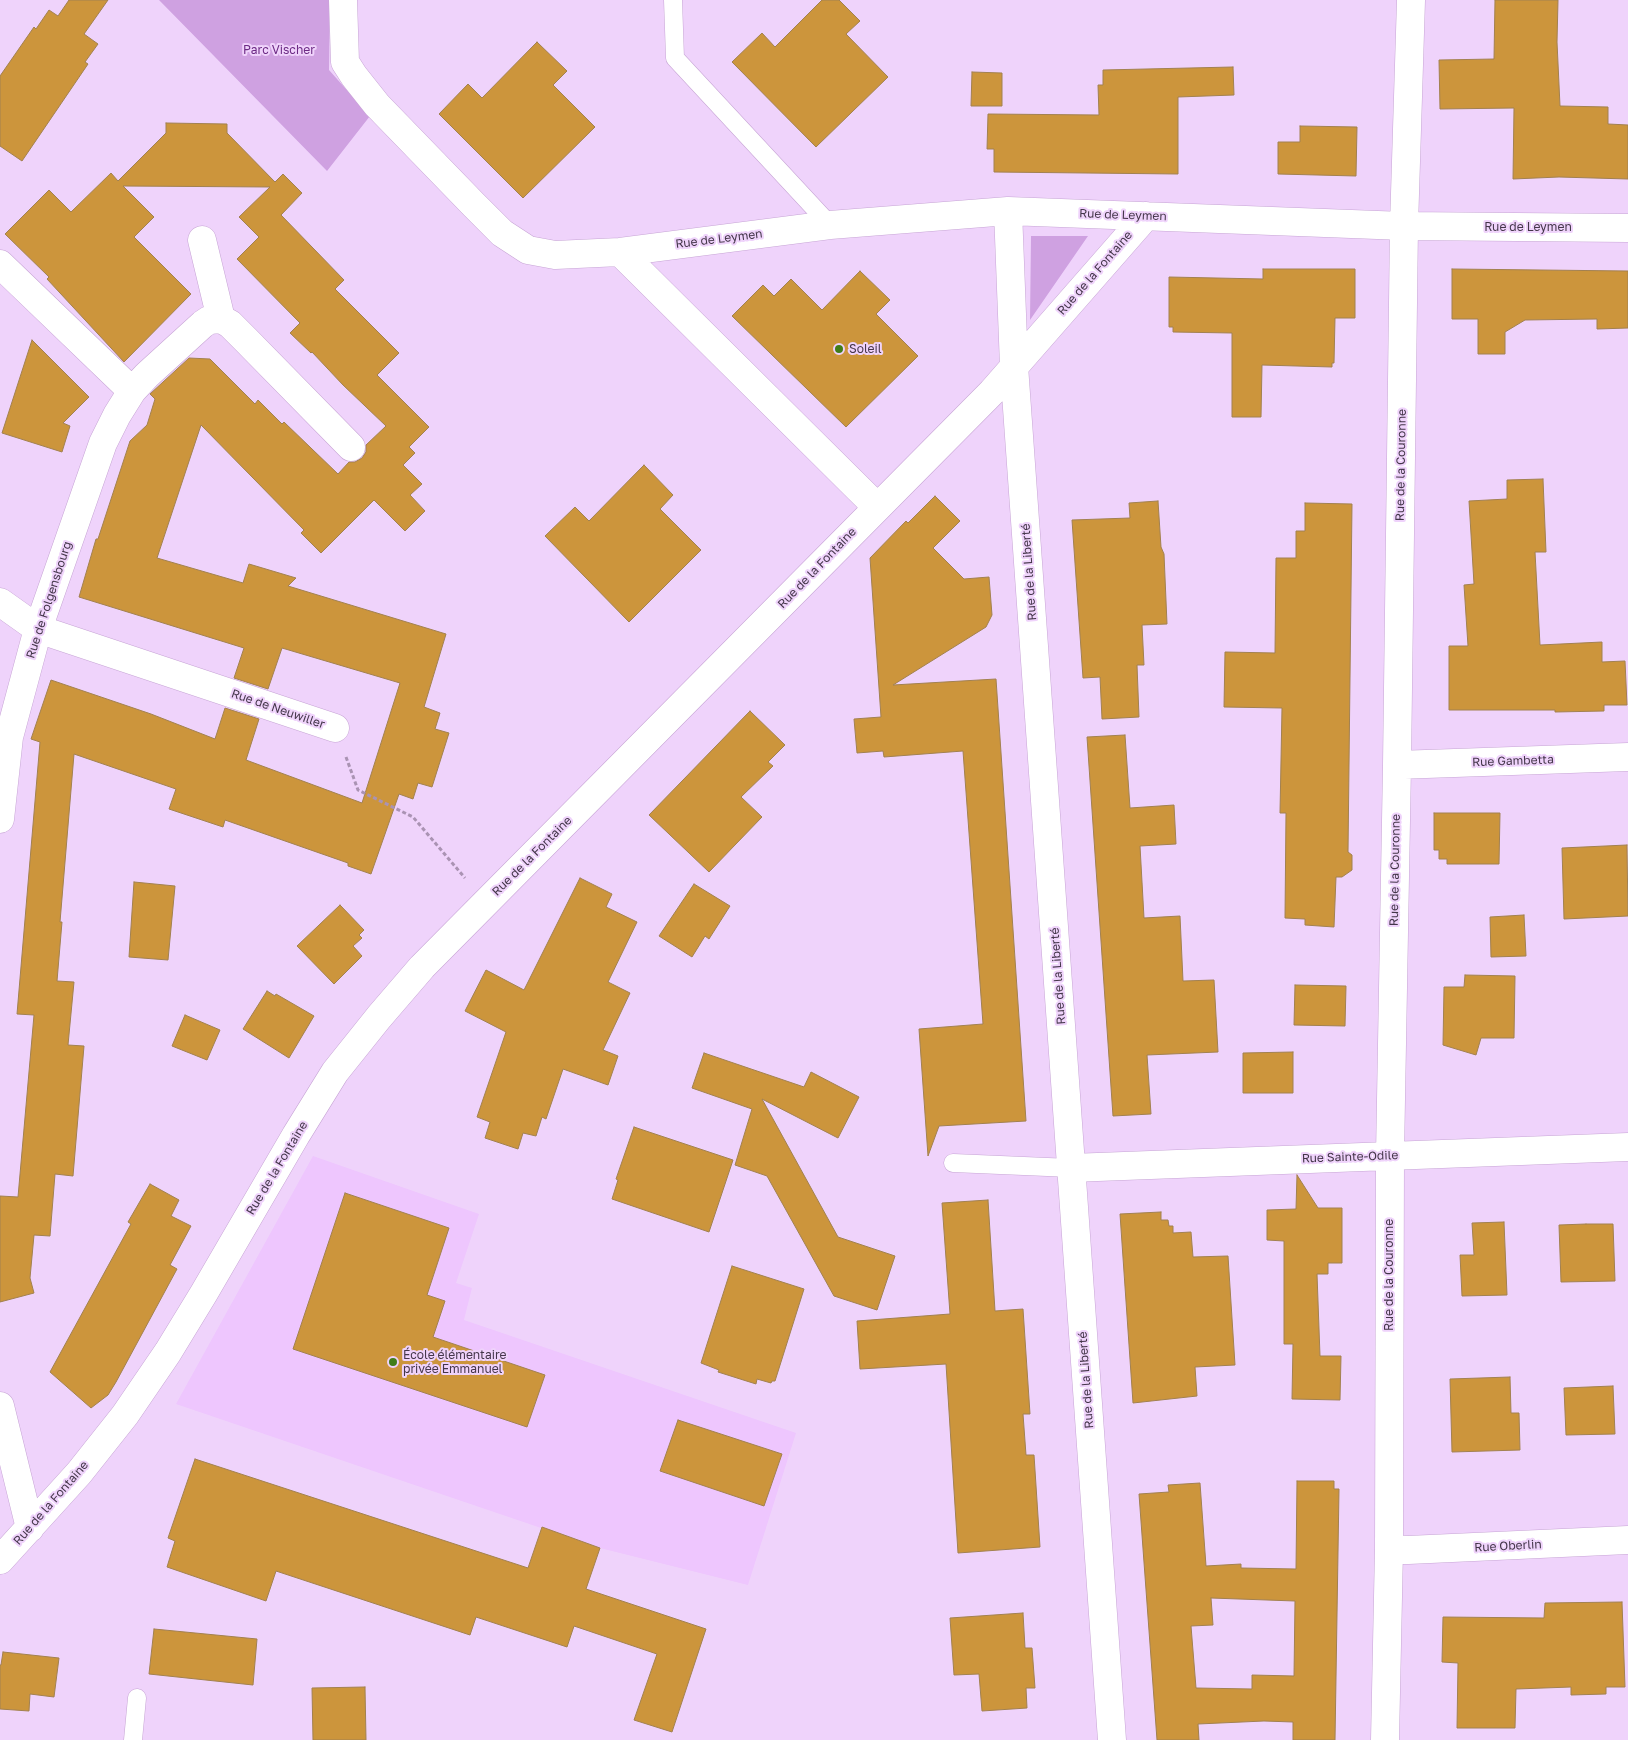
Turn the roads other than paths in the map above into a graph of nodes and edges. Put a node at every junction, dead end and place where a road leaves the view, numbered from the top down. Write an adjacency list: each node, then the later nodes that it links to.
1 (343, 0): 10 (street, Rue de Leymen)
2 (673, 0): 6 (lane)
3 (1411, 0): 7 (street, Rue de la Couronne)
4 (1008, 211): 5 (street, Rue de Leymen); 6 (street, Rue de Leymen); 13 (street, Rue de la Liberté)
5 (1146, 216): 7 (street, Rue de Leymen); 13 (street, Rue de la Fontaine)
6 (830, 226): 10 (street, Rue de Leymen)
7 (1404, 226): 8 (street, Rue de Leymen); 21 (street, Rue de la Couronne)
8 (1628, 228)
9 (202, 240): 12 (street)
10 (620, 252): 16 (street)
11 (0, 264): 14 (street)
12 (221, 319): 14 (street, Rue de Folgensbourg); 15 (street)
13 (1014, 366): 16 (street, Rue de la Fontaine); 26 (street, Rue de la Liberté)
14 (132, 391): 18 (street, Rue de Folgensbourg)
15 (351, 447)
16 (877, 507): 28 (street, Rue de la Fontaine)
17 (0, 602): 18 (street, Rue de Neuwiller)
18 (38, 629): 19 (street, Rue de Neuwiller); 22 (street, Rue de Folgensbourg)
19 (335, 728)
20 (1628, 758): 21 (street, Rue Gambetta)
21 (1397, 765): 24 (street, Rue de la Couronne)
22 (0, 819)
23 (1628, 1147): 24 (street, Rue Sainte-Odile)
24 (1390, 1155): 26 (street, Rue Sainte-Odile); 30 (street, Rue de la Couronne)
25 (953, 1164): 26 (lane)
26 (1071, 1168): 34 (street, Rue de la Liberté)
27 (0, 1406): 28 (street)
28 (30, 1528): 31 (street, Rue de la Fontaine)
29 (1628, 1540): 30 (street, Rue Oberlin)
30 (1388, 1549): 35 (street, Rue de la Couronne)
31 (0, 1560)
32 (136, 1698): 33 (lane)
33 (133, 1740)
34 (1112, 1740)
35 (1385, 1740)

